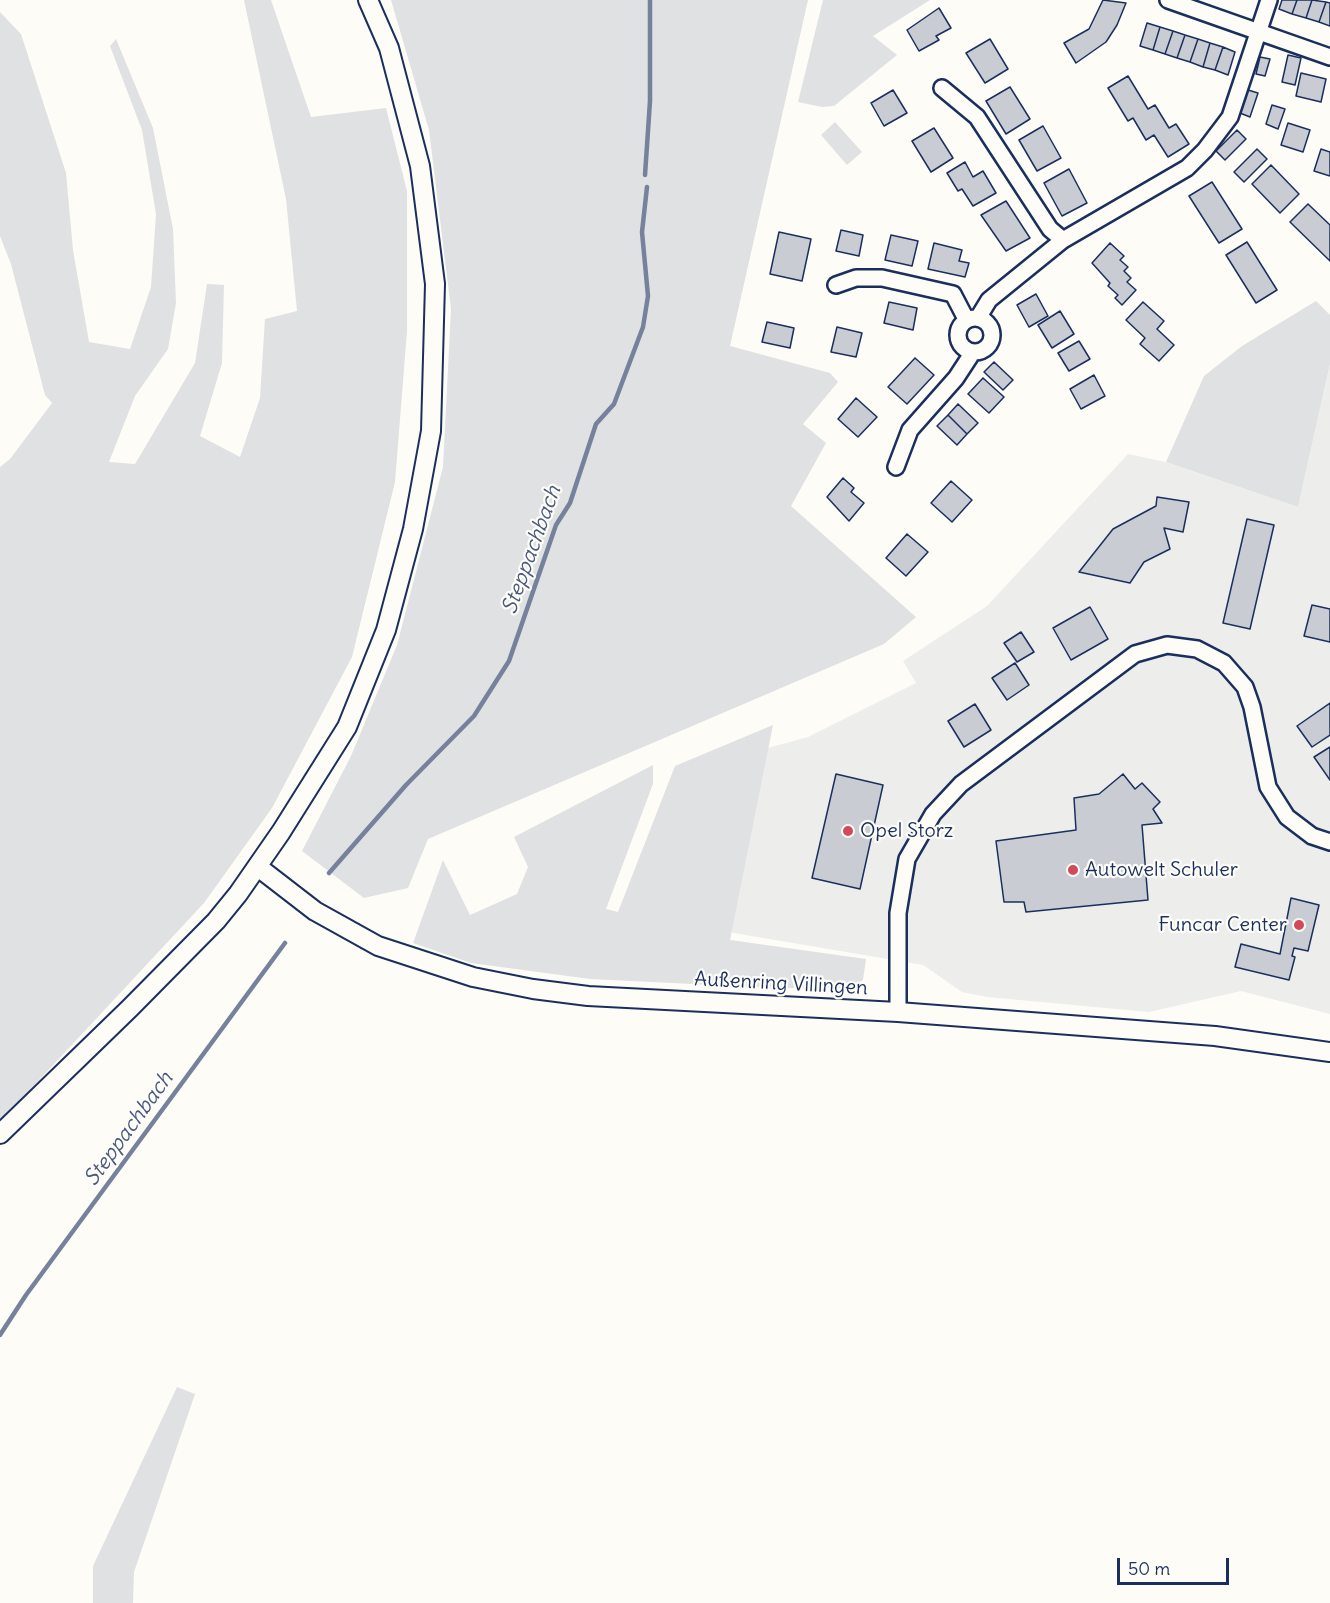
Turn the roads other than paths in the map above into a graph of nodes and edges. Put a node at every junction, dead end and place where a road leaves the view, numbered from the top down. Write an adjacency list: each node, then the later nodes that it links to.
1 (368, 0): 13 (street)
2 (1168, 0): 4 (street)
3 (1269, 0): 4 (street)
4 (1258, 30): 5 (street); 7 (street)
5 (1330, 57)
6 (942, 88): 7 (street)
7 (1063, 240): 9 (street)
8 (836, 285): 9 (street)
9 (972, 319): 10 (street); 10 (street)
10 (973, 352): 11 (street)
11 (896, 467)
12 (1330, 842): 14 (street)
13 (258, 867): 14 (street, Außenring Villingen); 16 (street)
14 (898, 1012): 15 (street, Außenring Villingen)
15 (1330, 1052)
16 (0, 1134)

